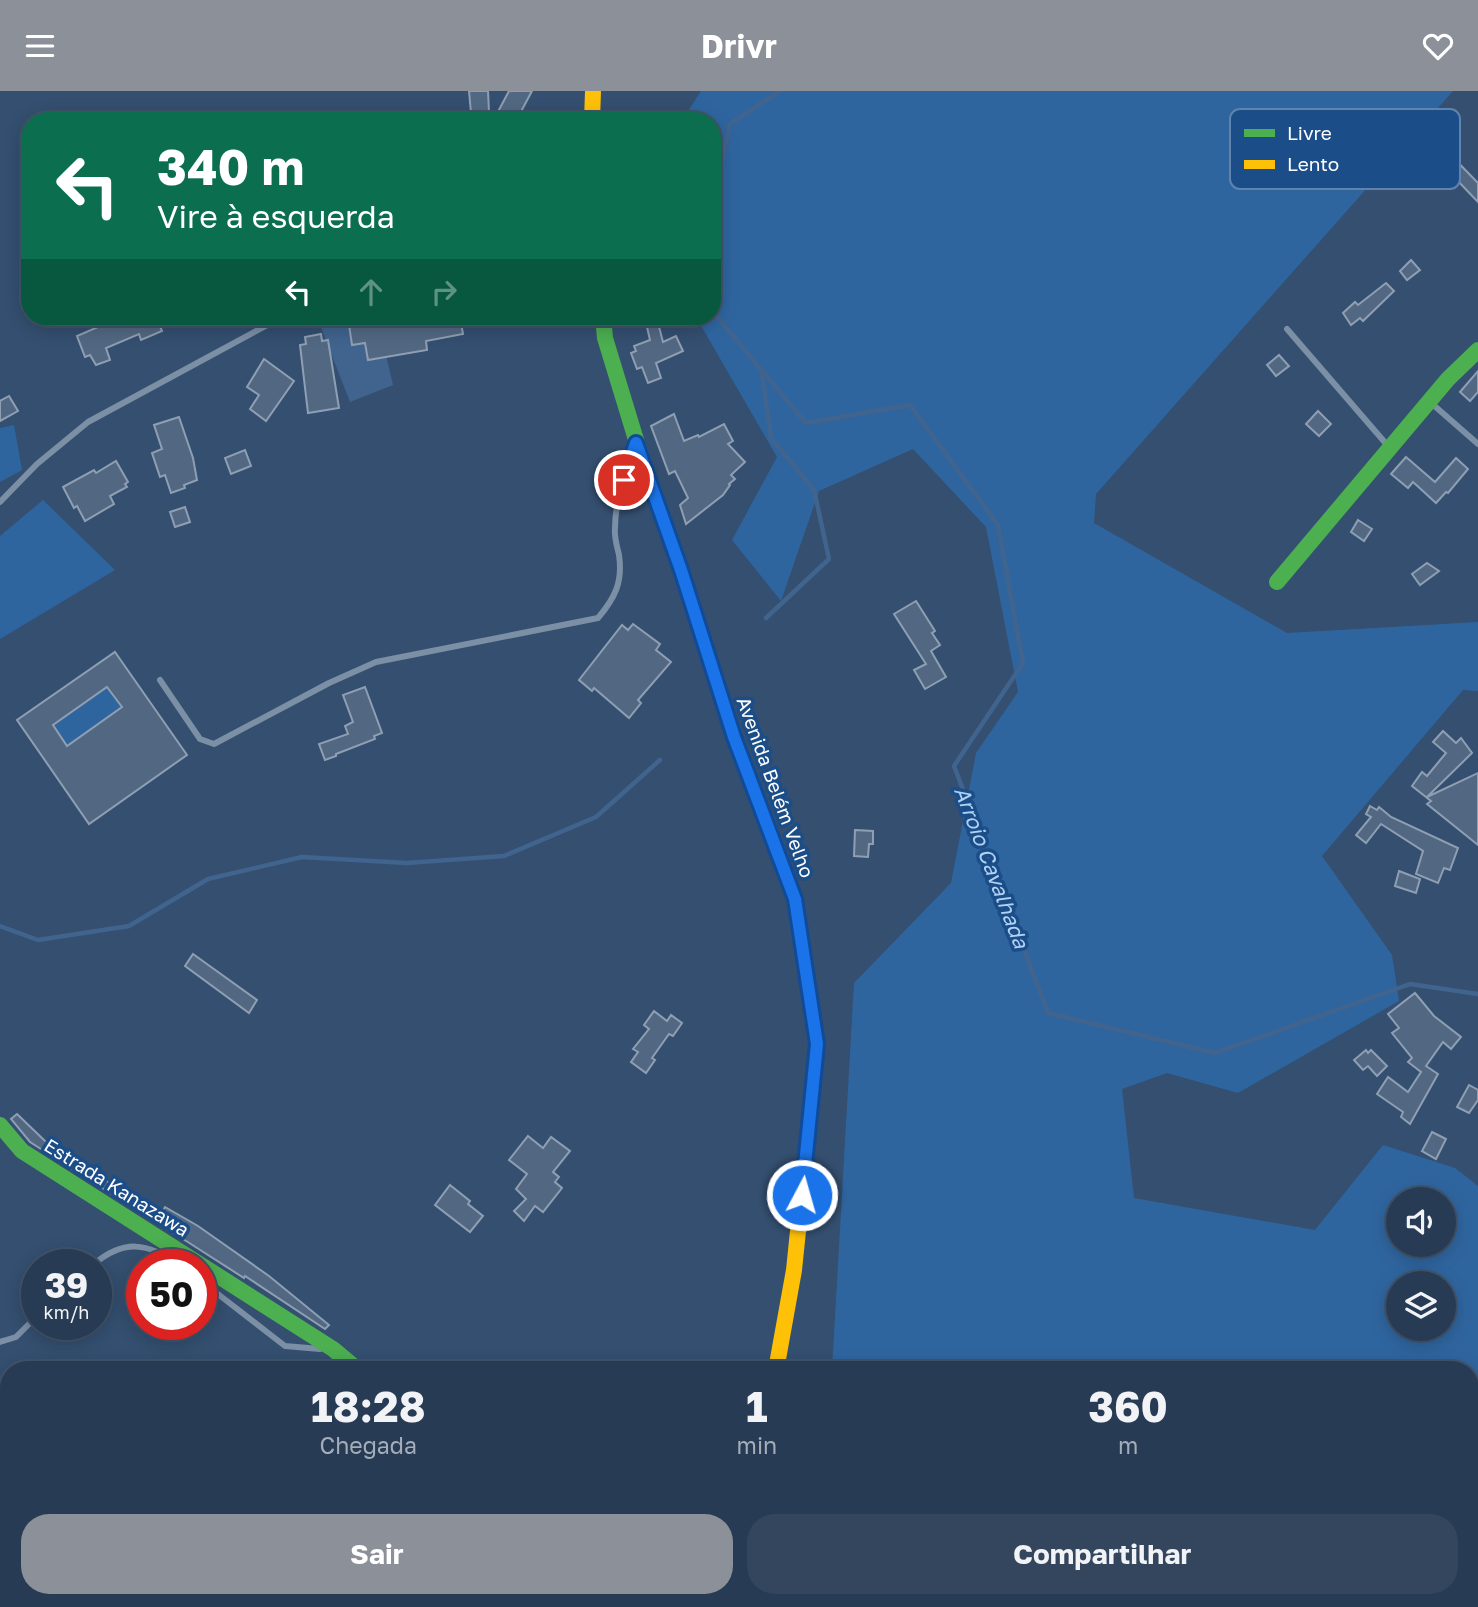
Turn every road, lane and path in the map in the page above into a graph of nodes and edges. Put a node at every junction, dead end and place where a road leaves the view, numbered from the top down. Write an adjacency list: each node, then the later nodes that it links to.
1 (593, 91): 2 (main road)
2 (592, 112)
3 (265, 326): 11 (lane)
4 (604, 326): 8 (main road, Avenida Belém Velho)
5 (1287, 329): 10 (lane)
6 (1478, 350): 7 (main road)
7 (1429, 401): 9 (lane); 10 (main road)
8 (636, 443): 13 (lane); 22 (main road, Avenida Belém Velho)
9 (1478, 444)
10 (1389, 447): 12 (main road)
11 (0, 502)
12 (1277, 582)
13 (160, 680)
14 (1, 1128): 20 (main road, Estrada Kanazawa)
15 (148, 1249): 16 (lane)
16 (112, 1250)
17 (217, 1294): 20 (lane)
18 (21, 1332): 19 (lane)
19 (0, 1342)
20 (333, 1349): 21 (main road, Estrada Kanazawa)
21 (347, 1361)
22 (778, 1361)

